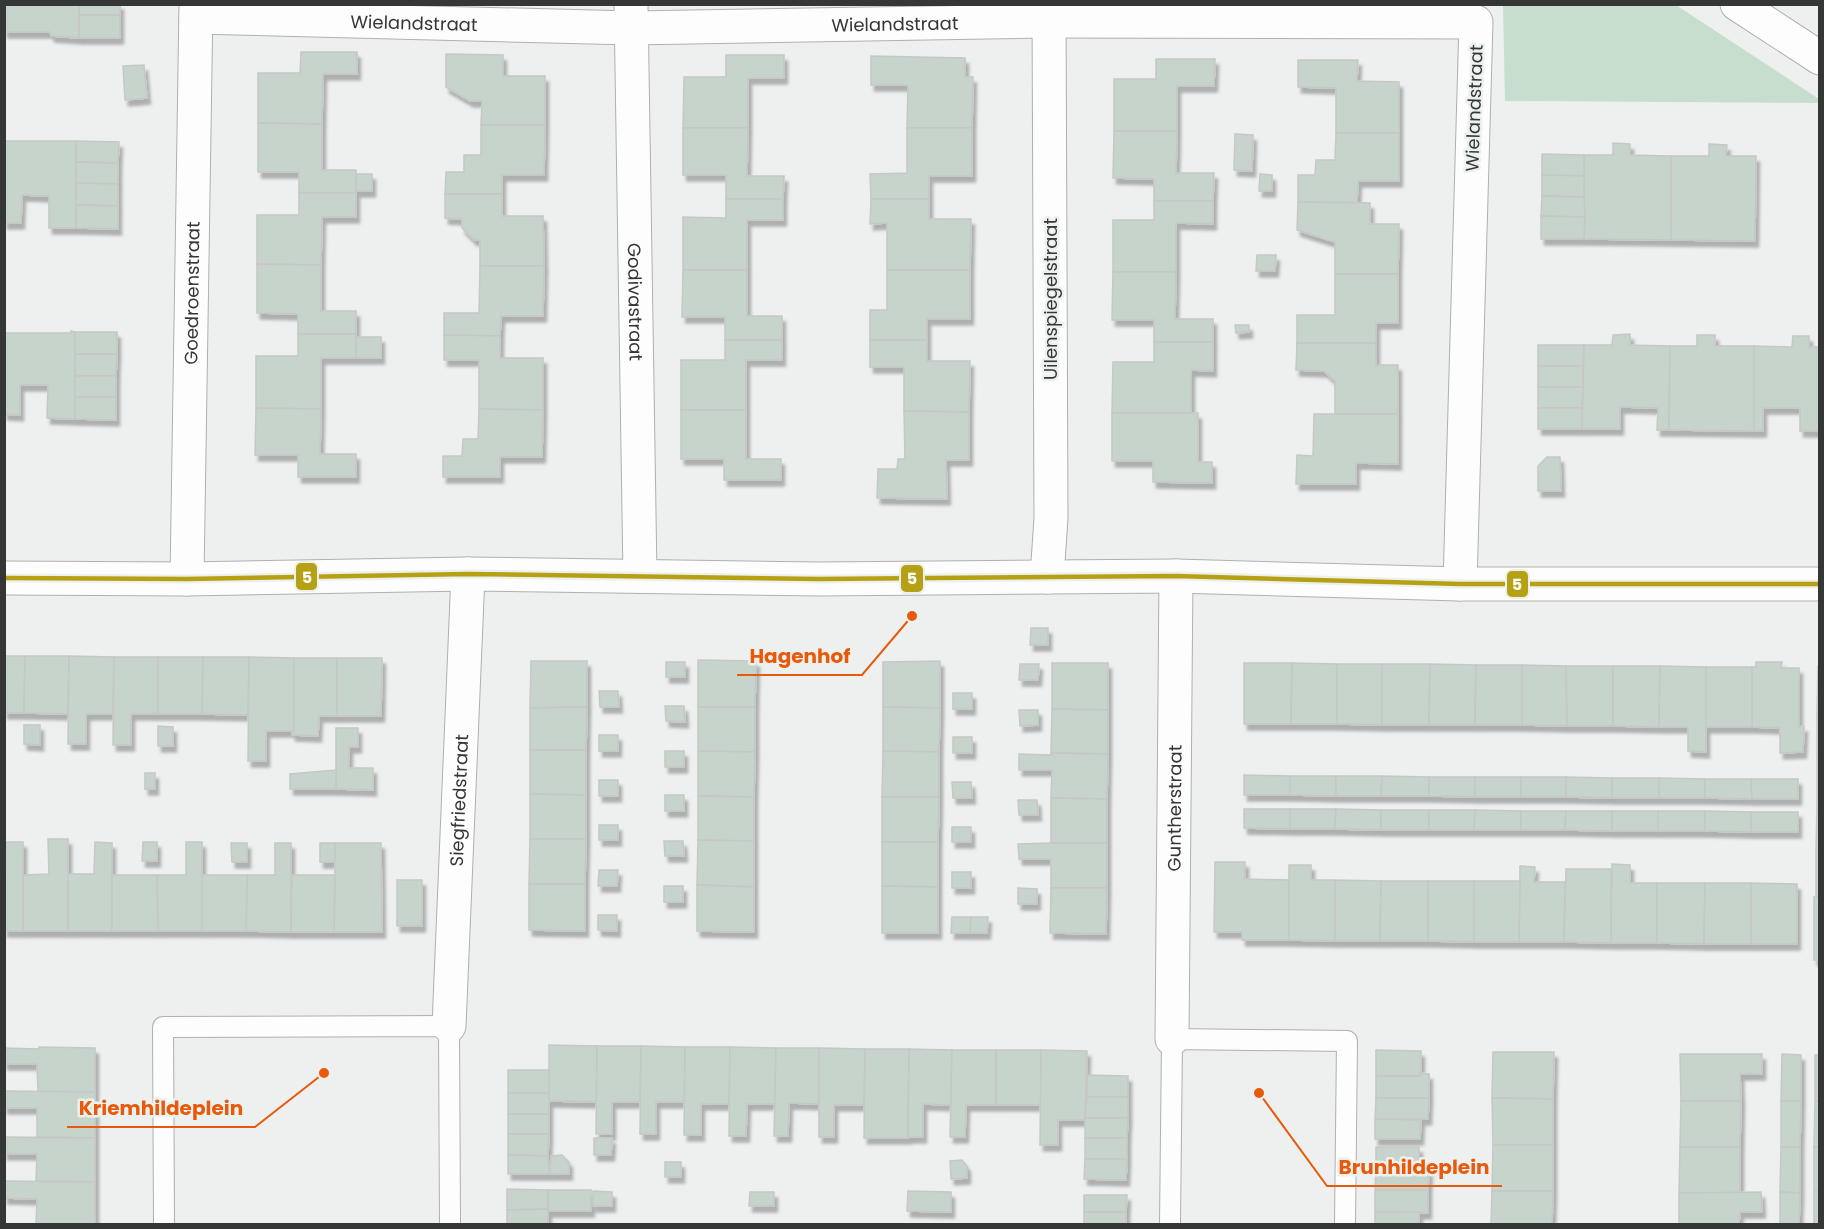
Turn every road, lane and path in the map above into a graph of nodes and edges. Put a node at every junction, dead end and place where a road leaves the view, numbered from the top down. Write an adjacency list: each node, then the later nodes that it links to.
1 (1737, 4): 5 (street)
2 (196, 11): 4 (street, Wielandstraat); 11 (street, Goedroenstraat)
3 (1049, 13): 4 (street, Wielandstraat); 9 (street, Uilenspiegelstraat); 12 (street, Wielandstraat)
4 (632, 16): 7 (street, Godivastraat)
5 (1820, 58)
6 (468, 574): 7 (street); 11 (street); 14 (street, Siegfriedstraat)
7 (640, 576): 9 (street)
8 (1176, 576): 9 (street); 12 (street); 15 (street, Guntherstraat)
9 (1047, 577)
10 (4, 578): 11 (street)
11 (187, 579)
12 (1460, 584): 13 (street)
13 (1820, 584)
14 (449, 1026): 16 (lane); 17 (lane)
15 (1172, 1039): 18 (lane); 19 (lane)
16 (164, 1224)
17 (450, 1224)
18 (1170, 1224)
19 (1345, 1224)

